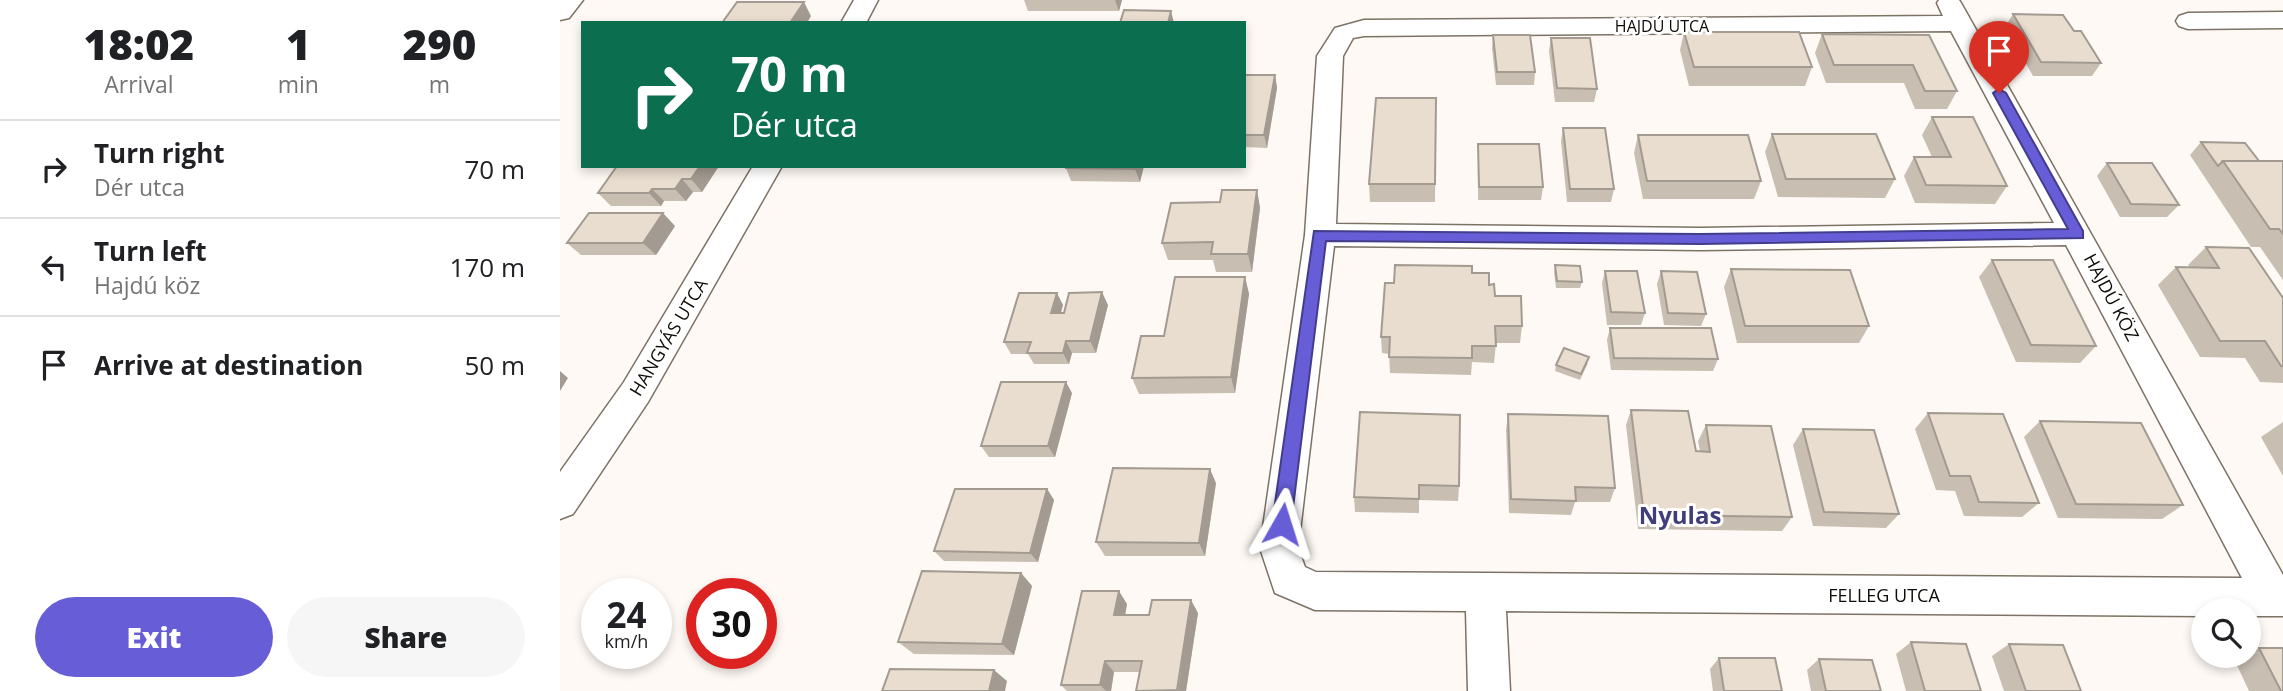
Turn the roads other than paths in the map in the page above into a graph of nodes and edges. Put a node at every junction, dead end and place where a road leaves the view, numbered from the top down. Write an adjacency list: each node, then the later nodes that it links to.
1 (571, 0): 4 (street)
2 (866, 0): 6 (street)
3 (1954, 11): 8 (street, HAJDÚ UTCA); 10 (street, HAJDÚ KÖZ)
4 (560, 13)
5 (2283, 20): 7 (street)
6 (854, 21)
7 (2188, 21)
8 (1364, 28): 11 (street, FELLEG UTCA)
9 (767, 168): 12 (street, HANGYÁS UTCA)
10 (2078, 234): 11 (street); 14 (street, HAJDÚ KÖZ)
11 (1320, 235): 13 (street, FELLEG UTCA)
12 (560, 502)
13 (1485, 593): 14 (street, FELLEG UTCA); 15 (street)
14 (2278, 597)
15 (1489, 691)

